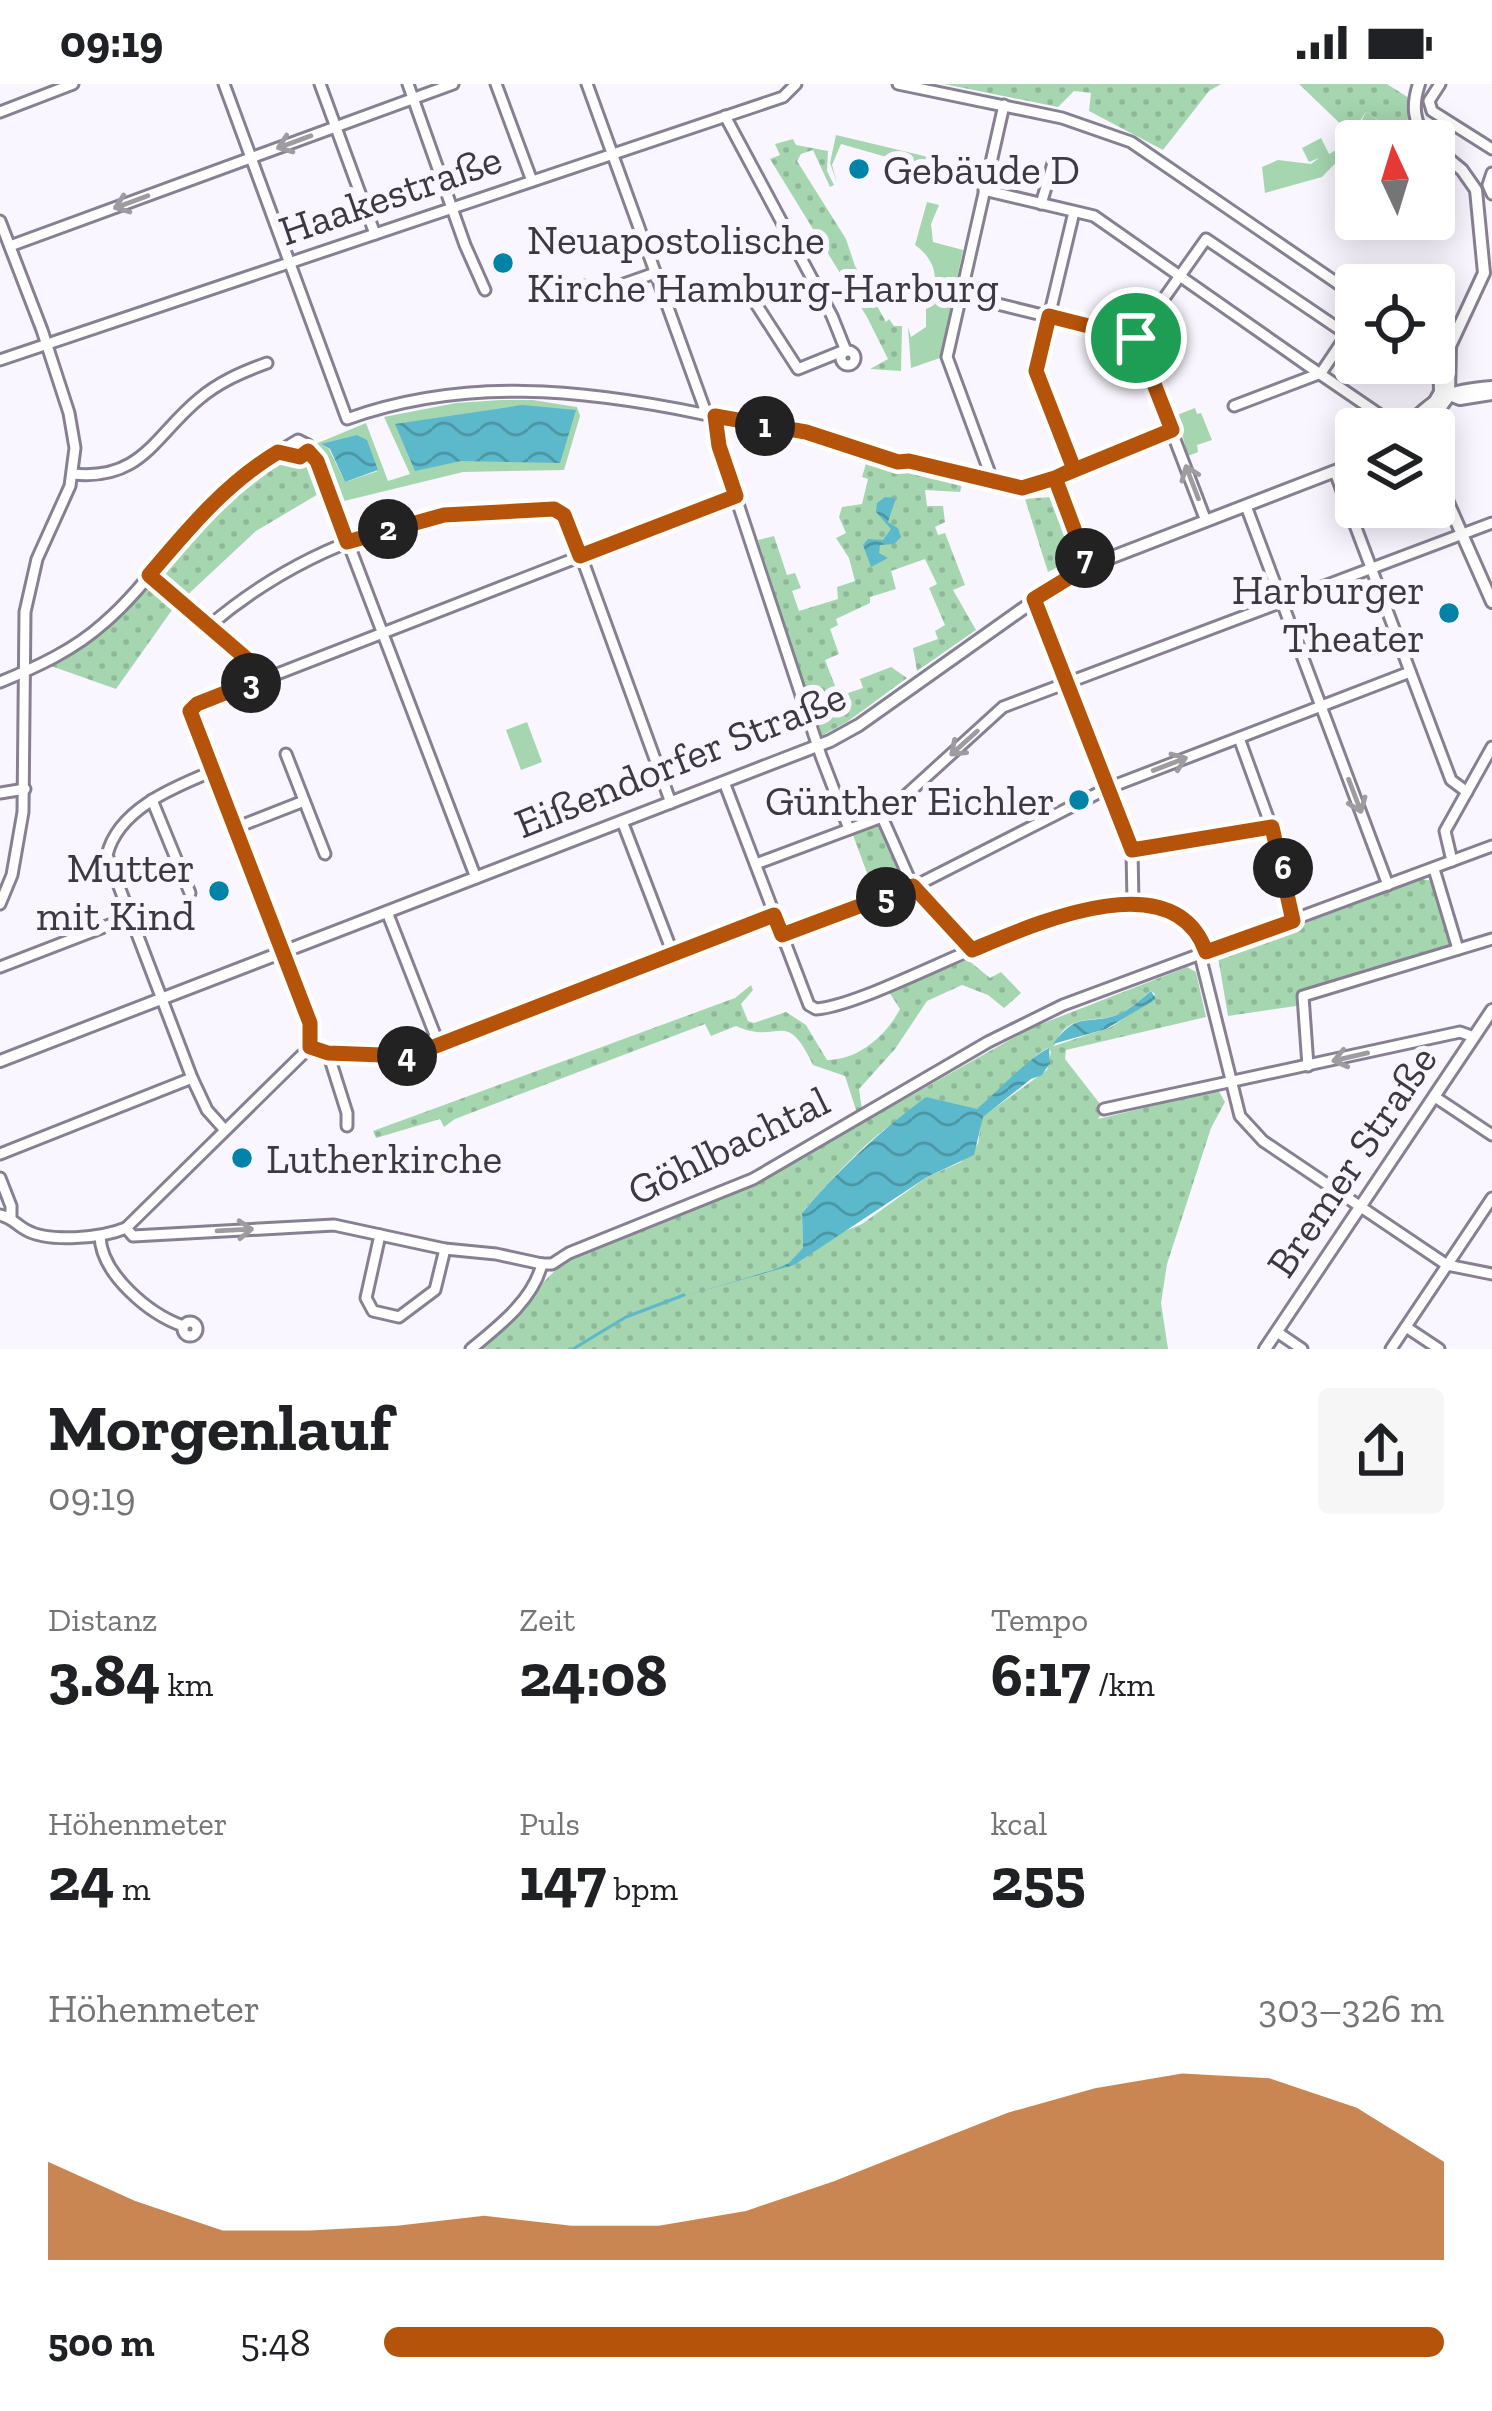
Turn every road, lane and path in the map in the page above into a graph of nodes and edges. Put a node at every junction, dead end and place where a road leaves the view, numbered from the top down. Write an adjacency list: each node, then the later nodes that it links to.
1 (73, 84): 14 (street)
2 (224, 84): 20 (street)
3 (320, 84): 17 (street)
4 (408, 84): 12 (street)
5 (453, 84): 12 (street)
6 (496, 84): 24 (street)
7 (587, 84): 19 (street)
8 (796, 84): 15 (street, Haakestraße)
9 (898, 84): 13 (street)
10 (1419, 84): 16 (main road)
11 (1440, 84): 18 (street)
12 (413, 99): 17 (street); 28 (street)
13 (1004, 105): 25 (street); 36 (street)
14 (0, 112)
15 (725, 116): 19 (street, Haakestraße); 40 (street)
16 (1418, 120)
17 (336, 127): 20 (street, one-way to 20); 31 (street)
18 (1492, 149)
19 (612, 153): 24 (street, Haakestraße); 34 (street)
20 (251, 158): 32 (street, one-way to 32); 33 (street)
21 (1054, 160): 27 (street)
22 (1455, 164): 43 (main road)
23 (1492, 173): 26 (street)
24 (532, 181): 28 (street, Haakestraße)
25 (984, 190): 27 (street); 39 (street)
26 (1490, 192)
27 (1041, 204): 29 (street)
28 (452, 208): 31 (street, Haakestraße); 37 (street)
29 (1074, 212): 35 (street); 41 (street)
30 (0, 221): 32 (street)
31 (375, 234): 33 (street, Haakestraße)
32 (10, 246): 45 (street)
33 (290, 264): 45 (street, Haakestraße); 61 (street)
34 (655, 273): 38 (street); 61 (street)
35 (1179, 276): 42 (street); 44 (street); 50 (street)
36 (1335, 282)
37 (485, 290)
38 (597, 291)
39 (961, 296): 41 (street); 67 (street)
40 (756, 304)
41 (1049, 316): 44 (street); 63 (street)
42 (1335, 326)
43 (1455, 334)
44 (1136, 338): 62 (street)
45 (47, 345): 47 (street, Haakestraße); 65 (street)
46 (1335, 353): 50 (street)
47 (0, 360)
48 (267, 363): 65 (street)
49 (1455, 367): 53 (main road)
50 (1321, 373): 56 (street); 57 (street)
51 (1442, 384): 54 (main road)
52 (1442, 384): 54 (main road)
53 (1488, 390): 54 (main road); 55 (main road)
54 (1442, 393): 55 (main road); 58 (main road); 59 (main road)
55 (1466, 398): 60 (main road)
56 (1234, 406)
57 (1372, 408)
58 (1430, 408)
59 (1439, 408)
60 (1448, 408)
61 (709, 415): 67 (street); 68 (street)
62 (1172, 430): 63 (street); 70 (street, one-way to 62)
63 (1074, 469): 66 (street)
64 (1335, 472): 69 (main road, Eißendorfer Straße)
65 (73, 474): 85 (street)
66 (1055, 478): 67 (street); 77 (street)
67 (992, 479)
68 (736, 496): 76 (street); 92 (street)
69 (1246, 506): 70 (main road, Eißendorfer Straße); 82 (street)
70 (1206, 521): 77 (main road, Eißendorfer Straße)
71 (1455, 521): 74 (main road)
72 (1492, 523): 74 (street)
73 (1356, 528): 78 (street)
74 (1461, 535): 78 (street); 81 (main road)
75 (347, 542): 76 (street); 79 (street); 83 (street); 84 (street)
76 (580, 556): 84 (street); 103 (street)
77 (1088, 566): 80 (main road, Eißendorfer Straße)
78 (1371, 568): 82 (street); 86 (street)
79 (149, 575): 83 (street); 85 (street)
80 (1034, 599): 88 (street); 92 (main road, Eißendorfer Straße)
81 (1491, 601)
82 (1282, 602): 88 (street); 90 (street)
83 (209, 626): 87 (street)
84 (383, 632): 87 (street); 115 (street)
85 (24, 672): 89 (street); 97 (street)
86 (1410, 672): 90 (street); 99 (street)
87 (263, 678): 95 (street)
88 (1068, 681): 98 (street); 104 (street, one-way to 104)
89 (0, 682)
90 (1321, 706): 91 (street); 116 (street, one-way to 116)
91 (1239, 738): 98 (street, one-way to 91); 106 (street)
92 (819, 746): 96 (main road, Eißendorfer Straße); 108 (street)
93 (1492, 747): 99 (street)
94 (286, 754): 102 (street)
95 (213, 771): 101 (street); 107 (street)
96 (724, 782): 103 (main road, Eißendorfer Straße); 113 (street)
97 (25, 788): 100 (street); 120 (street)
98 (1108, 788): 110 (street); 117 (street)
99 (1467, 792): 112 (street)
100 (0, 793)
101 (152, 800): 118 (street); 123 (street)
102 (304, 801): 107 (street); 111 (street)
103 (671, 802): 105 (main road, Eißendorfer Straße)
104 (882, 817): 108 (street); 117 (street)
105 (622, 821): 115 (main road, Eißendorfer Straße); 130 (street)
106 (1272, 827): 110 (street); 124 (street)
107 (235, 828): 129 (street)
108 (849, 829): 113 (street)
109 (1492, 846): 112 (street, Göhlbachtal)
110 (1132, 850): 119 (street)
111 (325, 854)
112 (1452, 861): 114 (street, Göhlbachtal)
113 (756, 864): 122 (street)
114 (1434, 869): 116 (street, Göhlbachtal); 127 (street)
115 (476, 878): 121 (main road, Eißendorfer Straße)
116 (1388, 885): 124 (street, Göhlbachtal)
117 (913, 886): 125 (street); 128 (street)
118 (190, 893)
119 (1133, 902): 128 (street); 131 (street)
120 (0, 904)
121 (387, 912): 129 (main road, Eißendorfer Straße); 136 (street)
122 (774, 915): 125 (street); 130 (street)
123 (127, 918): 132 (street); 133 (street)
124 (1293, 921): 131 (street, Göhlbachtal)
125 (782, 935): 128 (street)
126 (1492, 939): 127 (street)
127 (1458, 949): 140 (street)
128 (972, 950)
129 (283, 952): 133 (main road, Eißendorfer Straße); 137 (street)
130 (673, 954): 136 (street)
131 (1203, 954): 142 (street); 157 (street, Göhlbachtal)
132 (0, 967)
133 (160, 999): 139 (main road, Eißendorfer Straße); 141 (street)
134 (1492, 1010): 135 (main road, Bremer Straße)
135 (1474, 1037): 140 (street, one-way to 140); 143 (main road, Bremer Straße)
136 (439, 1045): 138 (street)
137 (310, 1047): 138 (street); 146 (street)
138 (328, 1053): 145 (street)
139 (0, 1061)
140 (1308, 1066): 142 (street)
141 (192, 1078): 146 (street); 148 (street)
142 (1232, 1083): 144 (street); 151 (street)
143 (1435, 1096): 147 (street); 151 (main road, Bremer Straße)
144 (1104, 1109)
145 (347, 1126)
146 (224, 1129): 153 (street)
147 (1492, 1136)
148 (0, 1154)
149 (0, 1178): 152 (street)
150 (1492, 1198): 158 (street)
151 (1360, 1208): 158 (street); 162 (main road, Bremer Straße)
152 (6, 1216): 155 (street)
153 (126, 1228): 154 (street, one-way to 154); 155 (street)
154 (380, 1235): 156 (street); 156 (street)
155 (100, 1236): 160 (street)
156 (445, 1250): 157 (street)
157 (542, 1264): 163 (street)
158 (1447, 1265): 159 (street); 161 (street)
159 (1492, 1274)
160 (183, 1327)
161 (1406, 1327): 166 (street); 167 (street)
162 (1277, 1332): 164 (main road, Bremer Straße); 165 (street)
163 (471, 1349)
164 (1265, 1349)
165 (1302, 1349)
166 (1391, 1349)
167 (1439, 1349)

